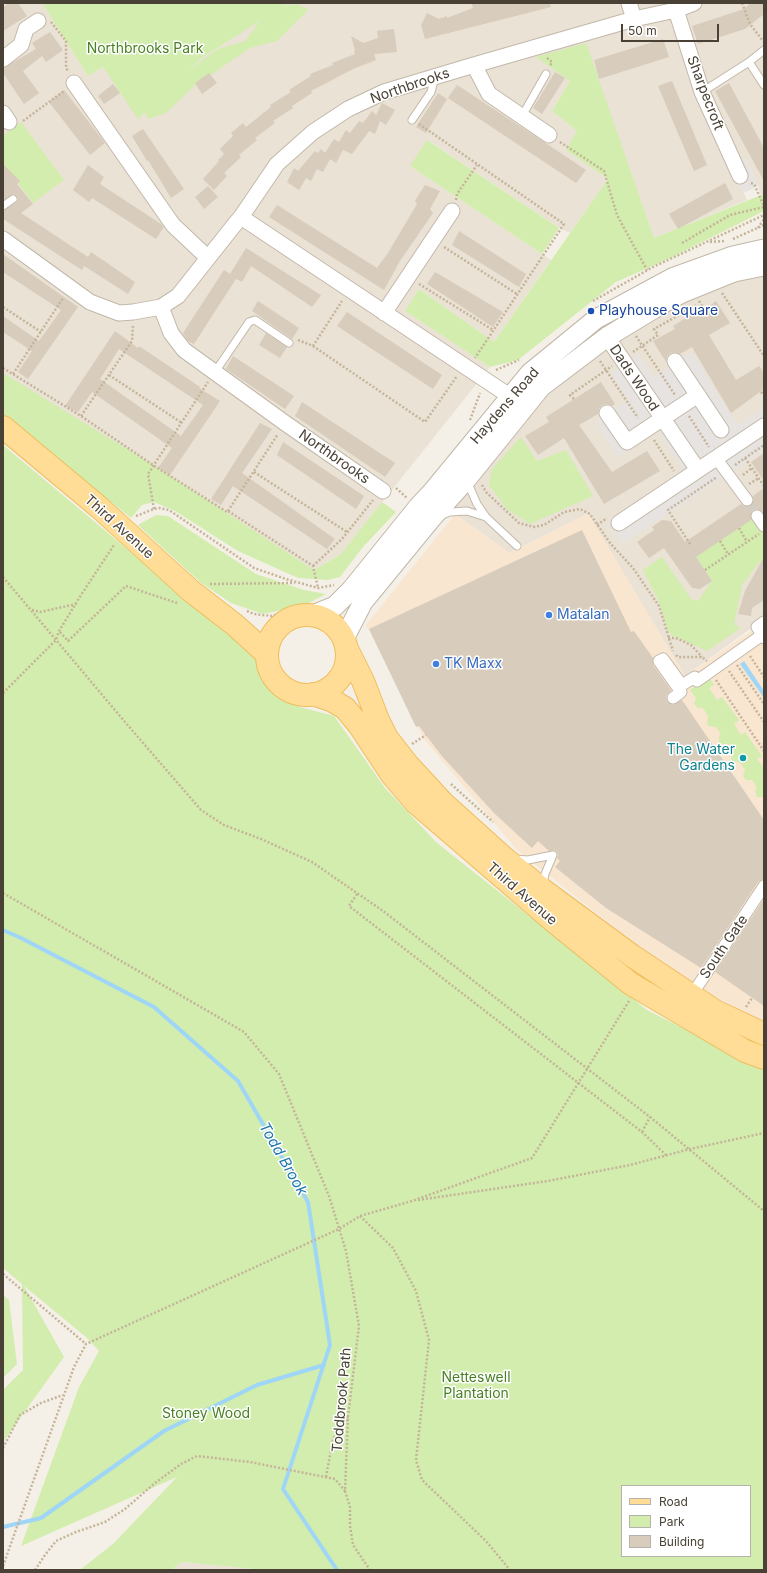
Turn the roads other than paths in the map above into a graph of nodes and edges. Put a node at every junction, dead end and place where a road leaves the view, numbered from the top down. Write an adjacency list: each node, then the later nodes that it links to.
1 (629, 3): 4 (street)
2 (694, 3): 3 (street)
3 (676, 10): 4 (street); 14 (street, Sharpecroft)
4 (634, 19): 9 (street)
5 (43, 20): 7 (street)
6 (764, 50): 8 (lane)
7 (3, 59)
8 (749, 62): 13 (lane); 14 (lane)
9 (474, 65): 11 (street, Northbrooks); 15 (street)
10 (546, 74): 15 (lane)
11 (435, 76): 16 (lane); 22 (street, Northbrooks)
12 (74, 83): 25 (street)
13 (764, 85)
14 (702, 92): 18 (street, Sharpecroft)
15 (522, 116): 17 (street)
16 (412, 120)
17 (549, 135)
18 (740, 176)
19 (13, 199): 20 (lane)
20 (3, 206)
21 (452, 211): 28 (street)
22 (241, 217): 25 (street, Northbrooks); 28 (street)
23 (3, 239): 27 (street, Northbrooks)
24 (764, 249): 34 (street, Haydens Road)
25 (208, 258): 27 (street, Northbrooks)
26 (764, 266): 29 (street, Haydens Road)
27 (161, 307): 32 (street, Northbrooks)
28 (384, 313): 34 (street)
29 (607, 337): 34 (street, Haydens Road); 36 (street, Dads Wood)
30 (289, 343): 32 (lane)
31 (675, 361): 33 (street)
32 (215, 372): 43 (street, Northbrooks)
33 (698, 395): 36 (street, Dads Wood); 39 (street)
34 (517, 402): 42 (street, Haydens Road)
35 (607, 413): 36 (street, Dads Wood)
36 (662, 418): 41 (street, Dads Wood)
37 (764, 426): 40 (street)
38 (3, 427): 52 (main road, Third Avenue)
39 (721, 430)
40 (716, 458): 41 (street); 44 (street)
41 (698, 470): 48 (street)
42 (463, 474): 46 (lane); 47 (street, Haydens Road); 51 (street, Haydens Road)
43 (383, 491)
44 (747, 500)
45 (757, 516): 49 (street)
46 (486, 517): 47 (lane); 50 (lane)
47 (431, 519): 55 (street, Haydens Road)
48 (619, 523)
49 (764, 526)
50 (517, 546)
51 (307, 611): 53 (main road); 55 (main road)
52 (239, 617): 53 (main road); 56 (main road, Third Avenue)
53 (278, 627): 56 (main road)
54 (762, 631): 58 (street)
55 (345, 643): 57 (main road); 59 (main road, Third Avenue)
56 (267, 654): 57 (main road)
57 (313, 694): 64 (main road, Third Avenue)
58 (673, 698)
59 (503, 857): 61 (main road, Third Avenue); 61 (lane)
60 (764, 886): 62 (street, South Gate)
61 (543, 890): 63 (main road, Third Avenue)
62 (697, 987)
63 (764, 1034)
64 (764, 1058)

